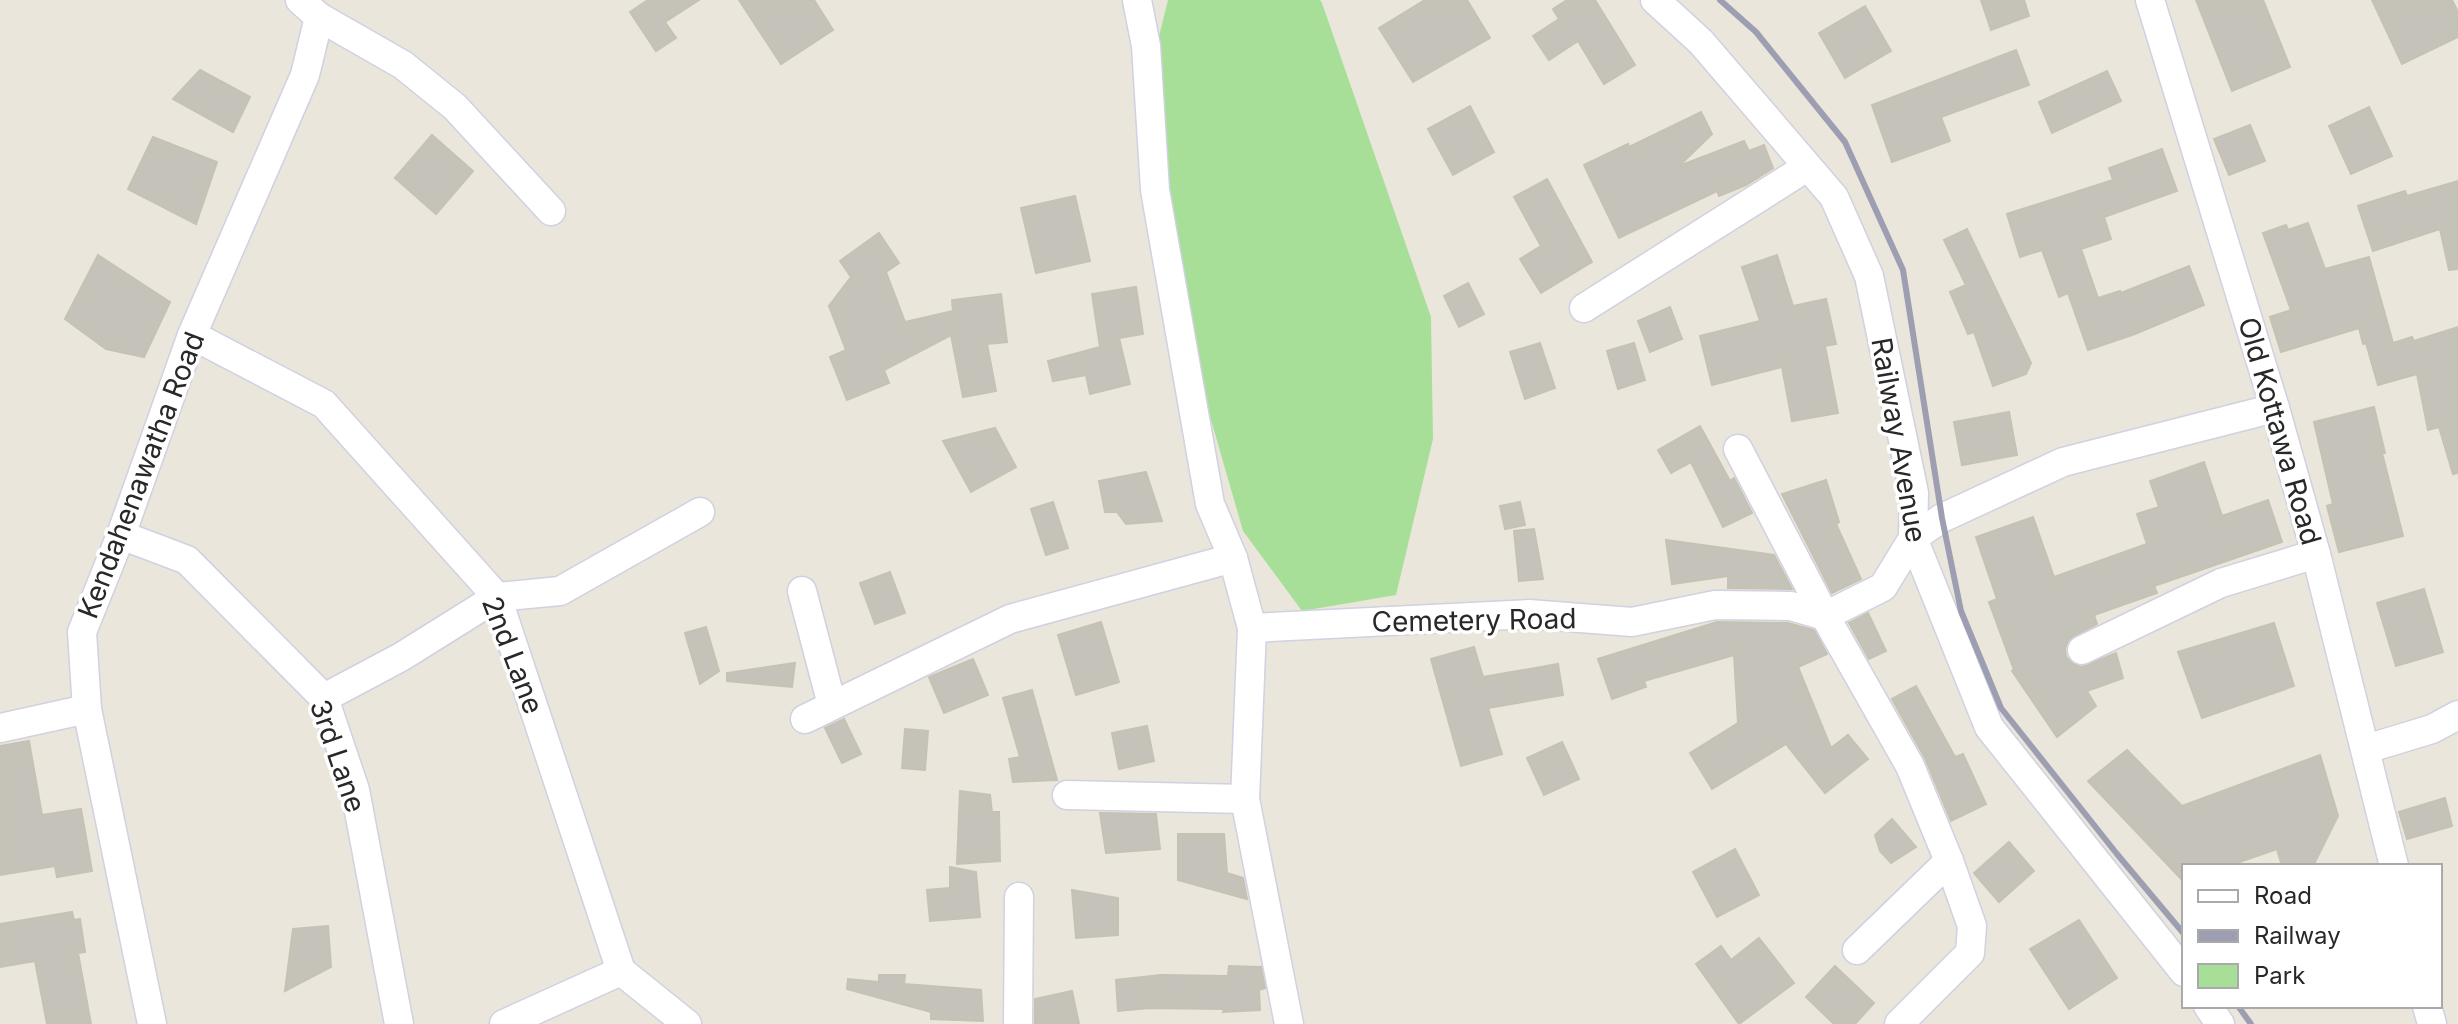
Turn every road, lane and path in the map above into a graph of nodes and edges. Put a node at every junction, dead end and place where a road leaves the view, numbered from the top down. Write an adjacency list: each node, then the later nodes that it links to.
1 (1137, 0): 15 (street)
2 (1655, 0): 5 (street, Railway Avenue)
3 (2150, 0): 9 (street, Old Kottawa Road)
4 (309, 9): 6 (street); 8 (street, Kendahenawatha Road)
5 (1807, 167): 7 (street); 13 (street, Railway Avenue)
6 (551, 211)
7 (1584, 308)
8 (192, 335): 12 (street, Kendahenawatha Road); 17 (street, 2nd Lane)
9 (2275, 408): 13 (street); 14 (street, Old Kottawa Road)
10 (1738, 449): 18 (street)
11 (700, 512): 17 (street)
12 (121, 535): 21 (street, 3rd Lane); 23 (street, Kendahenawatha Road)
13 (1913, 538): 18 (street); 34 (street, Railway Avenue)
14 (2316, 554): 20 (street); 27 (street, Old Kottawa Road)
15 (1233, 558): 19 (street); 22 (street)
16 (802, 591): 22 (street)
17 (497, 597): 21 (street); 35 (street, 2nd Lane)
18 (1825, 616): 19 (street, Cemetery Road); 30 (street)
19 (1252, 628): 29 (street)
20 (2082, 650)
21 (324, 698): 37 (street, 3rd Lane)
22 (832, 705): 25 (street)
23 (87, 709): 26 (street); 36 (street, Kendahenawatha Road)
24 (2458, 715): 27 (street)
25 (805, 719)
26 (0, 728)
27 (2366, 749): 31 (street, Old Kottawa Road)
28 (1067, 795): 29 (street)
29 (1245, 799): 41 (street)
30 (1949, 861): 33 (street); 42 (street)
31 (2394, 864)
32 (1019, 897): 40 (street)
33 (1857, 950)
34 (2182, 969)
35 (621, 971): 38 (street); 39 (street)
36 (152, 1024)
37 (399, 1024)
38 (504, 1024)
39 (687, 1024)
40 (1018, 1024)
41 (1289, 1024)
42 (1899, 1024)

